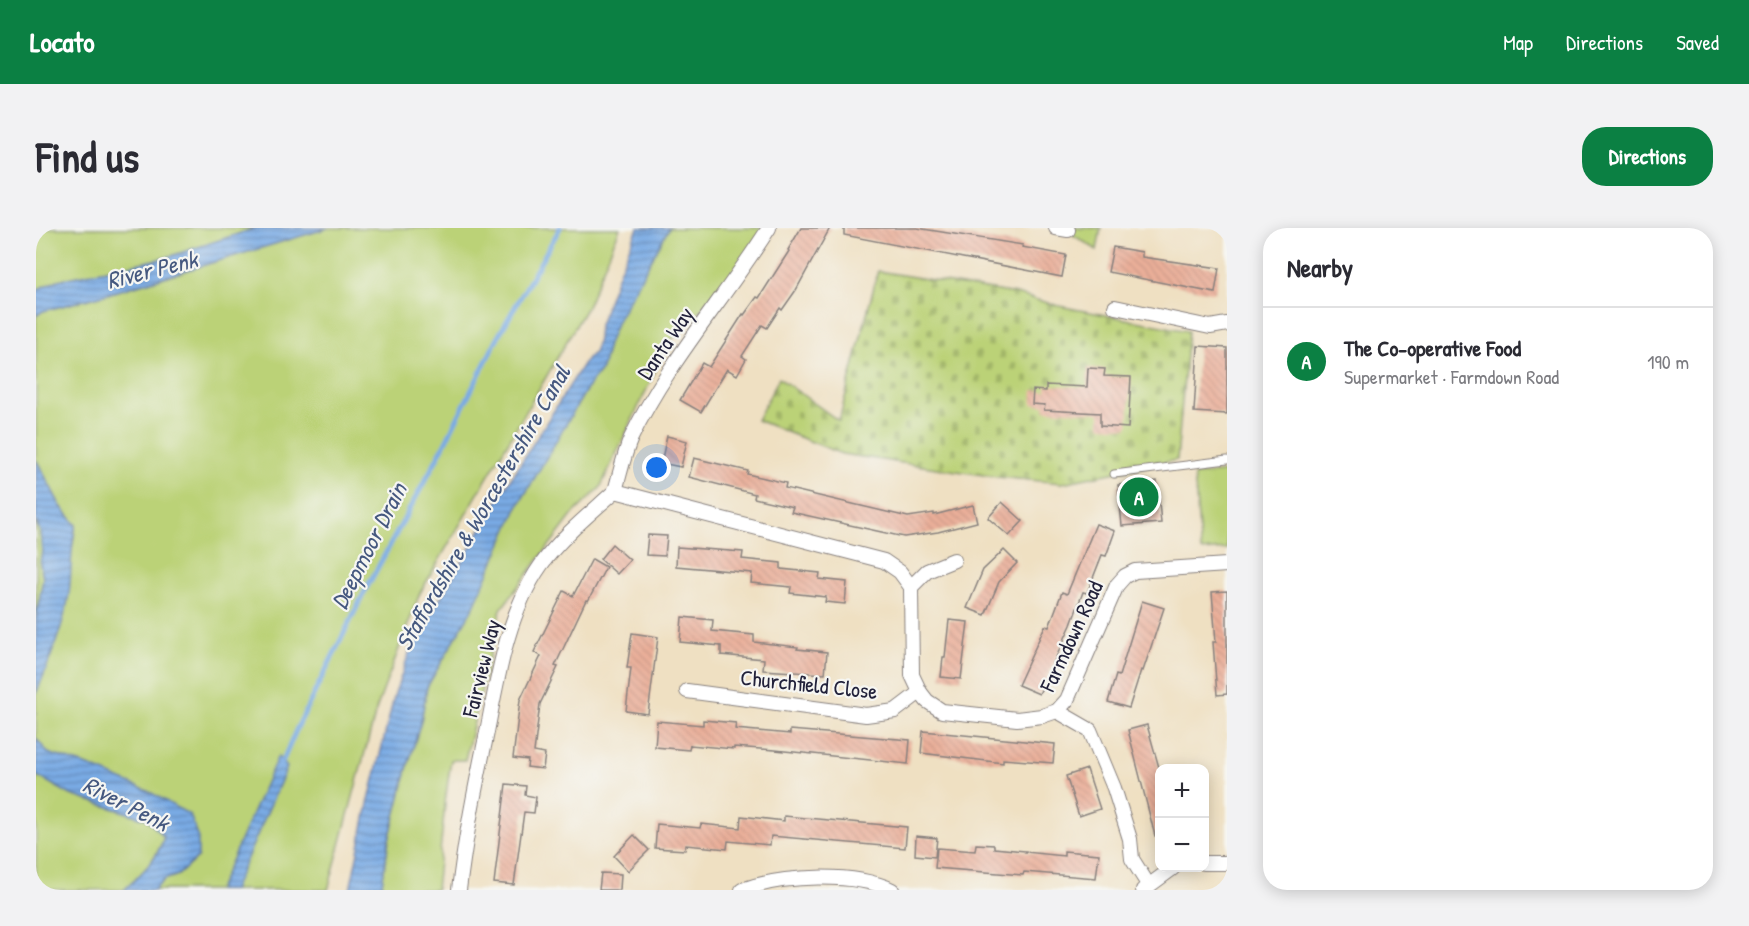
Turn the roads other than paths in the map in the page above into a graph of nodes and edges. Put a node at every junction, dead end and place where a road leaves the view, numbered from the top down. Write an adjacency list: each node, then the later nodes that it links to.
1 (769, 228): 6 (street, Danta Way)
2 (1116, 307): 3 (street)
3 (1227, 324)
4 (1227, 460): 5 (lane)
5 (1114, 474)
6 (615, 491): 9 (street); 17 (street, Fairview Way)
7 (954, 560): 9 (street)
8 (1227, 565): 12 (street, Farmdown Road)
9 (911, 587): 11 (street)
10 (687, 691): 11 (street, Churchfield Close)
11 (920, 692): 12 (street, Farmdown Road)
12 (1058, 711): 16 (street)
13 (1209, 863): 14 (street)
14 (1227, 863)
15 (1167, 872): 16 (street)
16 (1146, 888)
17 (459, 890)
18 (742, 890): 19 (street)
19 (892, 890)

